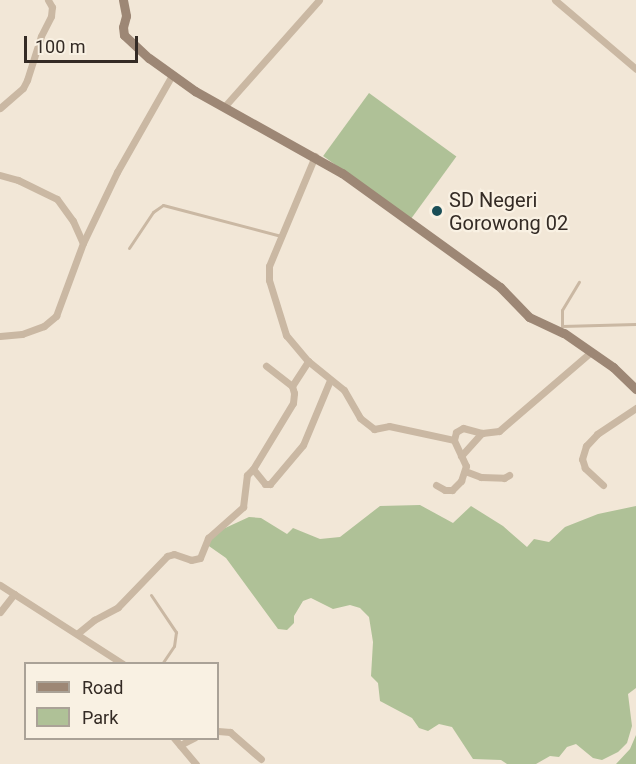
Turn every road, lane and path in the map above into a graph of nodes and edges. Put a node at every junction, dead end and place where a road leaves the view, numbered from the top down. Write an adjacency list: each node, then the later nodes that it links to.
1 (48, 0): 8 (street)
2 (123, 0): 6 (street)
3 (319, 0): 7 (street)
4 (555, 0): 5 (street)
5 (636, 69)
6 (172, 75): 7 (street); 12 (street)
7 (224, 107): 9 (street)
8 (0, 108)
9 (315, 156): 11 (street); 16 (street)
10 (0, 175): 12 (street)
11 (281, 236): 13 (lane); 19 (street)
12 (83, 243): 17 (street)
13 (129, 248)
14 (579, 282): 16 (lane)
15 (636, 324): 16 (lane)
16 (561, 328): 18 (street)
17 (0, 336)
18 (591, 352): 23 (street); 25 (street)
19 (308, 361): 21 (street); 22 (street)
20 (266, 366): 22 (street)
21 (330, 380): 26 (street); 28 (street)
22 (292, 386): 28 (street)
23 (636, 389)
24 (636, 408): 32 (street)
25 (482, 433): 26 (street); 27 (street)
26 (454, 440): 27 (street)
27 (461, 456): 29 (street)
28 (253, 469): 37 (street)
29 (465, 471): 30 (street); 31 (street)
30 (509, 475)
31 (436, 484)
32 (603, 485)
33 (0, 585): 34 (street)
34 (14, 594): 36 (street); 37 (street)
35 (151, 595): 39 (lane)
36 (0, 612)
37 (78, 633): 38 (street)
38 (122, 662)
39 (163, 662)
40 (219, 731): 44 (street)
41 (176, 740): 43 (street)
42 (190, 740): 43 (street)
43 (180, 745): 45 (street)
44 (261, 759)
45 (196, 764)

